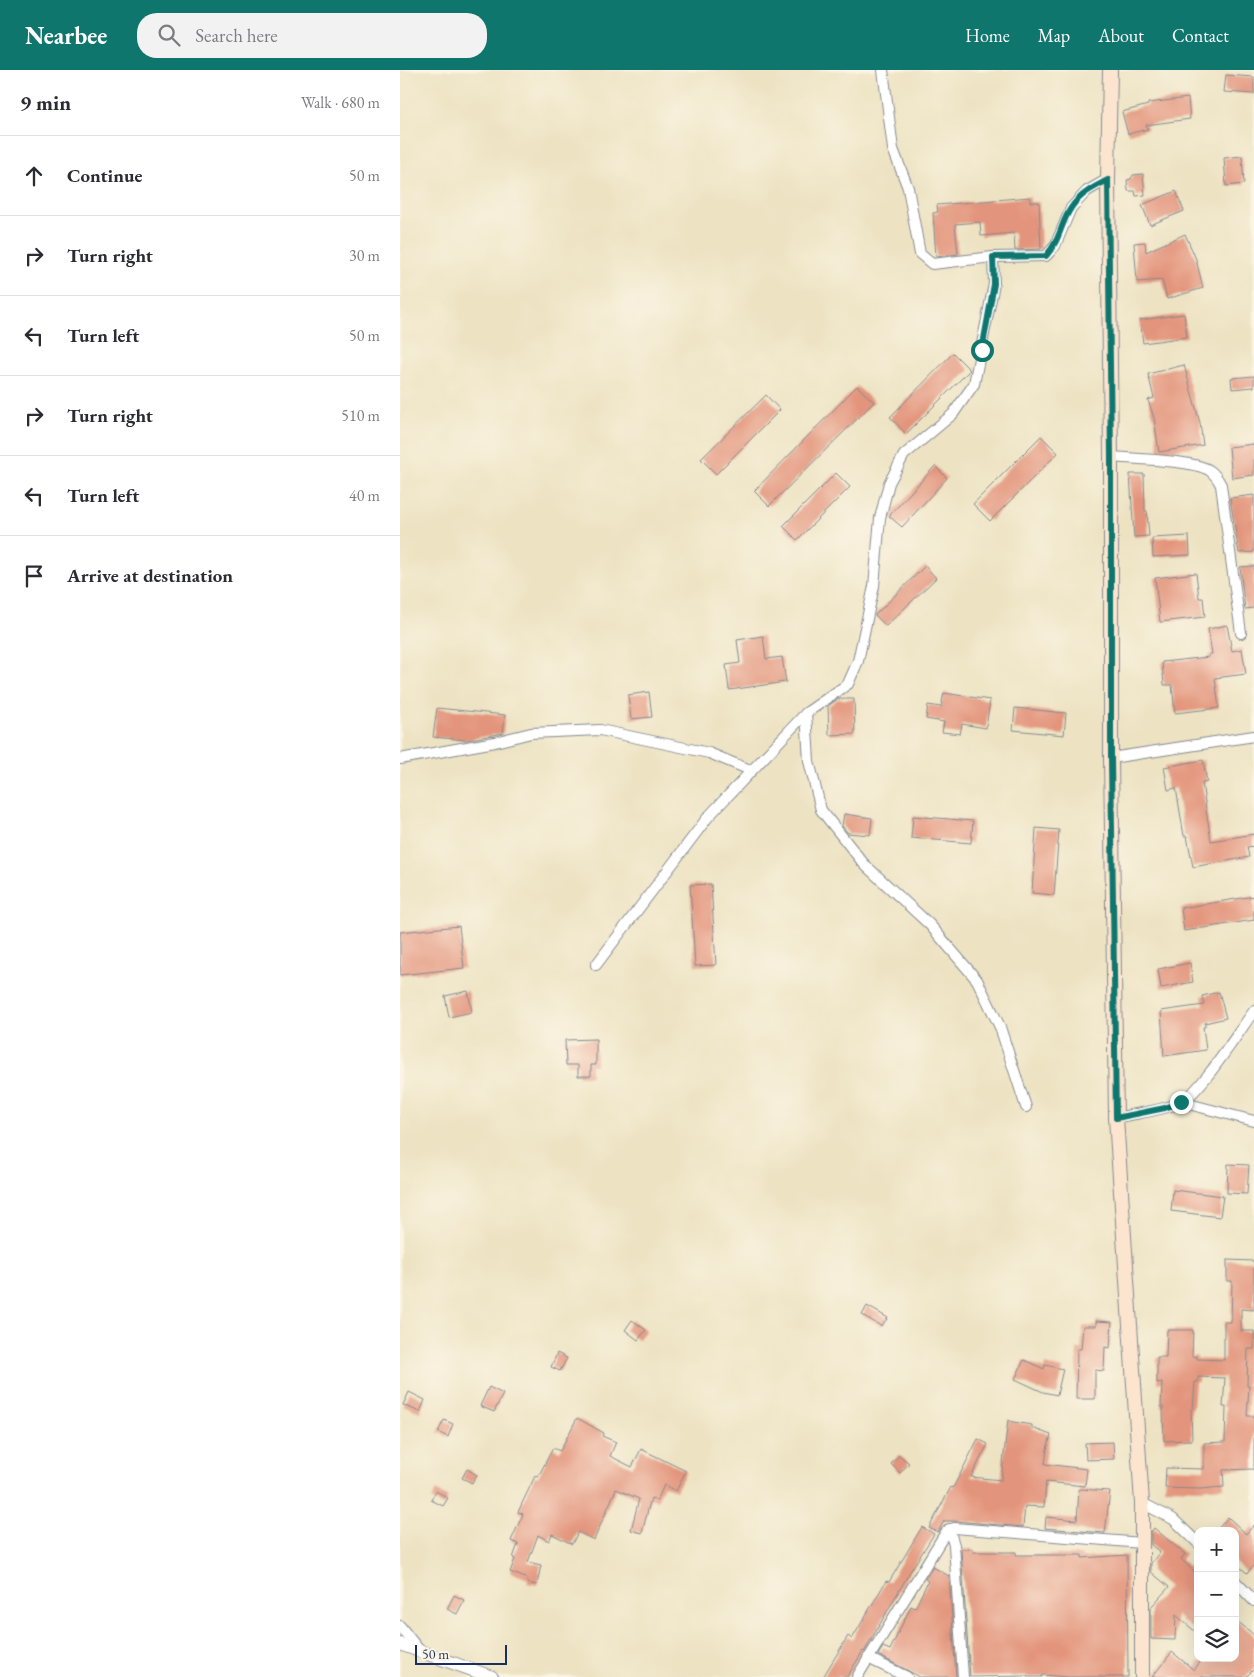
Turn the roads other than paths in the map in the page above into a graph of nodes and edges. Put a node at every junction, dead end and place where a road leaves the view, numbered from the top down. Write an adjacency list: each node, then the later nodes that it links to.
1 (883, 70): 4 (street)
2 (1110, 70): 3 (main road)
3 (1108, 180): 4 (street); 5 (main road)
4 (993, 257): 7 (street)
5 (1111, 458): 6 (street); 9 (main road)
6 (1241, 633)
7 (806, 713): 11 (street); 15 (street)
8 (1254, 736): 9 (street)
9 (1111, 758): 16 (main road)
10 (400, 759): 11 (street)
11 (750, 770): 12 (street)
12 (596, 965)
13 (1254, 1011): 14 (street)
14 (1181, 1102): 16 (street); 17 (street)
15 (1026, 1107)
16 (1116, 1118): 18 (main road)
17 (1254, 1121)
18 (1142, 1503): 20 (street); 21 (main road)
19 (949, 1529): 21 (street); 27 (street); 31 (street)
20 (1194, 1539)
21 (1142, 1543): 32 (main road)
22 (1239, 1585): 23 (street)
23 (1254, 1601)
24 (400, 1626): 26 (street)
25 (400, 1644): 26 (street)
26 (420, 1650): 28 (street)
27 (868, 1658): 29 (street); 30 (street)
28 (492, 1677)
29 (857, 1677)
30 (907, 1677)
31 (963, 1677)
32 (1142, 1677)

